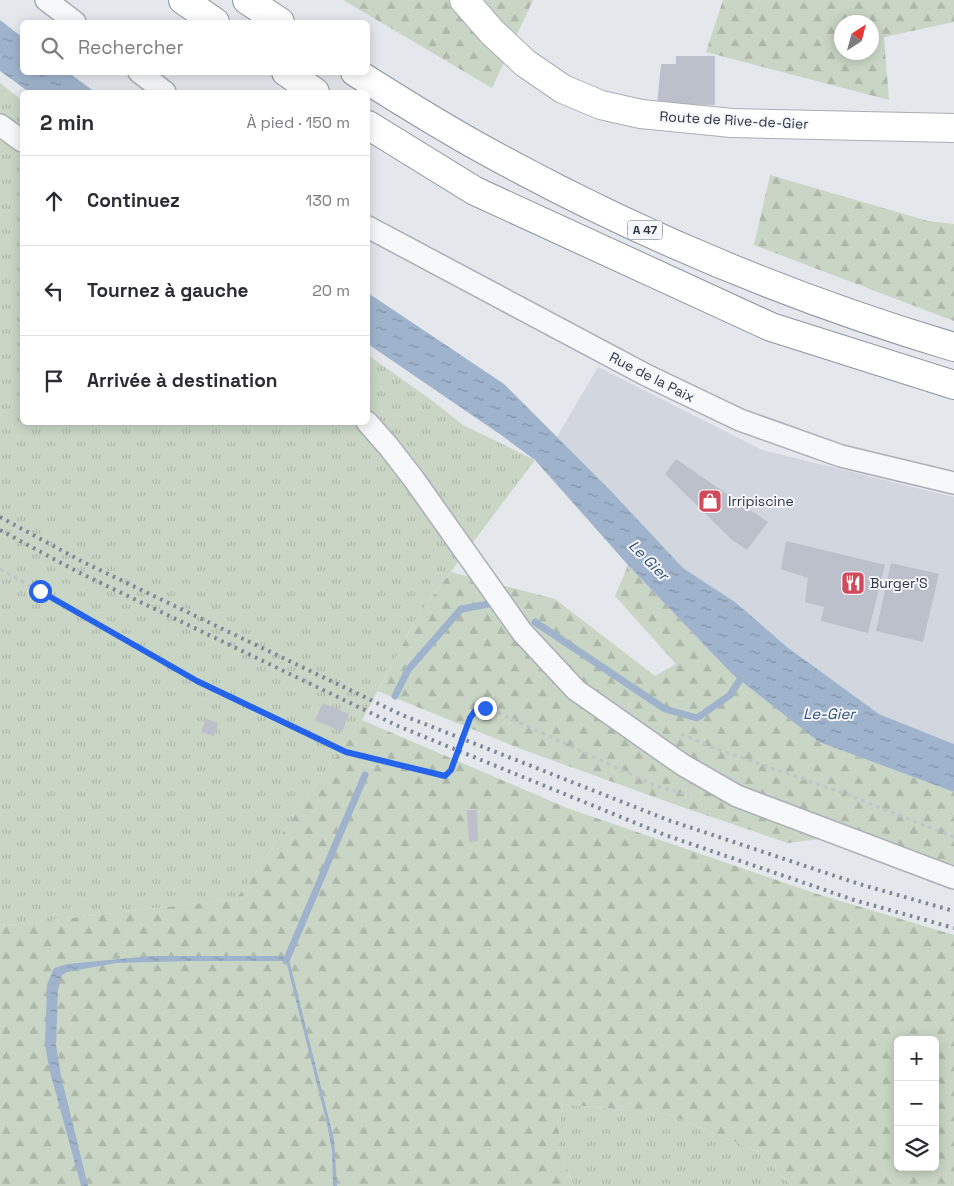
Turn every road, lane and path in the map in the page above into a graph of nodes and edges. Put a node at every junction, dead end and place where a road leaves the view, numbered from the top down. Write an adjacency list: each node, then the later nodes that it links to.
1 (46, 0): 5 (street)
2 (182, 0): 6 (main road)
3 (247, 0): 7 (main road)
4 (464, 0): 15 (main road, Route de Rive-de-Gier)
5 (72, 20)
6 (212, 20)
7 (277, 20)
8 (143, 75): 11 (street)
9 (290, 75): 12 (main road)
10 (360, 75): 18 (main road, A 47)
11 (162, 90)
12 (312, 90)
13 (0, 125): 16 (street)
14 (370, 126): 19 (main road, A 47)
15 (954, 128)
16 (20, 140)
17 (370, 228): 21 (street, Rue de la Paix)
18 (954, 346)
19 (954, 385)
20 (370, 425): 26 (street)
21 (954, 483)
22 (0, 569): 24 (path, bridge)
23 (679, 734): 25 (path)
24 (692, 796)
25 (954, 837)
26 (954, 878)

